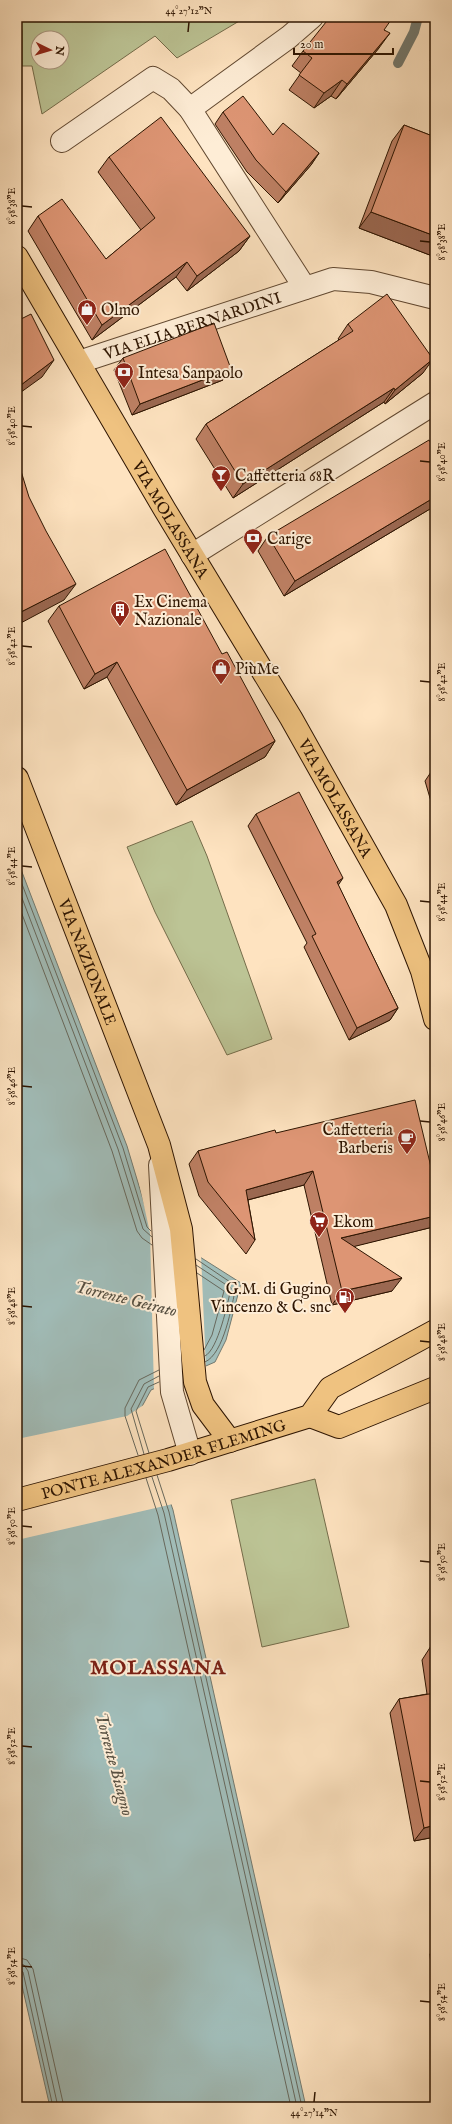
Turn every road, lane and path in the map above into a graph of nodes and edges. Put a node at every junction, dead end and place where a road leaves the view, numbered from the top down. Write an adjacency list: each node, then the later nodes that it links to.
1 (312, 17): 2 (street)
2 (190, 109): 3 (street, VIA ELIA BERNARDINI); 5 (street, VIA ELIA BERNARDINI)
3 (62, 141)
4 (20, 269): 7 (main road, VIA MOLASSANA)
5 (305, 288): 6 (street, VIA ELIA BERNARDINI); 7 (street, VIA ELIA BERNARDINI)
6 (435, 298)
7 (79, 362): 9 (main road, VIA MOLASSANA)
8 (435, 403): 9 (street)
9 (192, 555): 11 (main road, VIA MOLASSANA)
10 (18, 782): 12 (main road, VIA NAZIONALE)
11 (435, 1019)
12 (159, 1145): 16 (main road, VIA NAZIONALE); 17 (street, VIA NAZIONALE)
13 (435, 1331): 15 (main road)
14 (435, 1388): 15 (main road)
15 (310, 1416): 16 (main road, PONTE ALEXANDER FLEMING)
16 (230, 1441): 17 (main road, PONTE ALEXANDER FLEMING)
17 (190, 1454): 18 (main road, PONTE ALEXANDER FLEMING)
18 (17, 1500)

